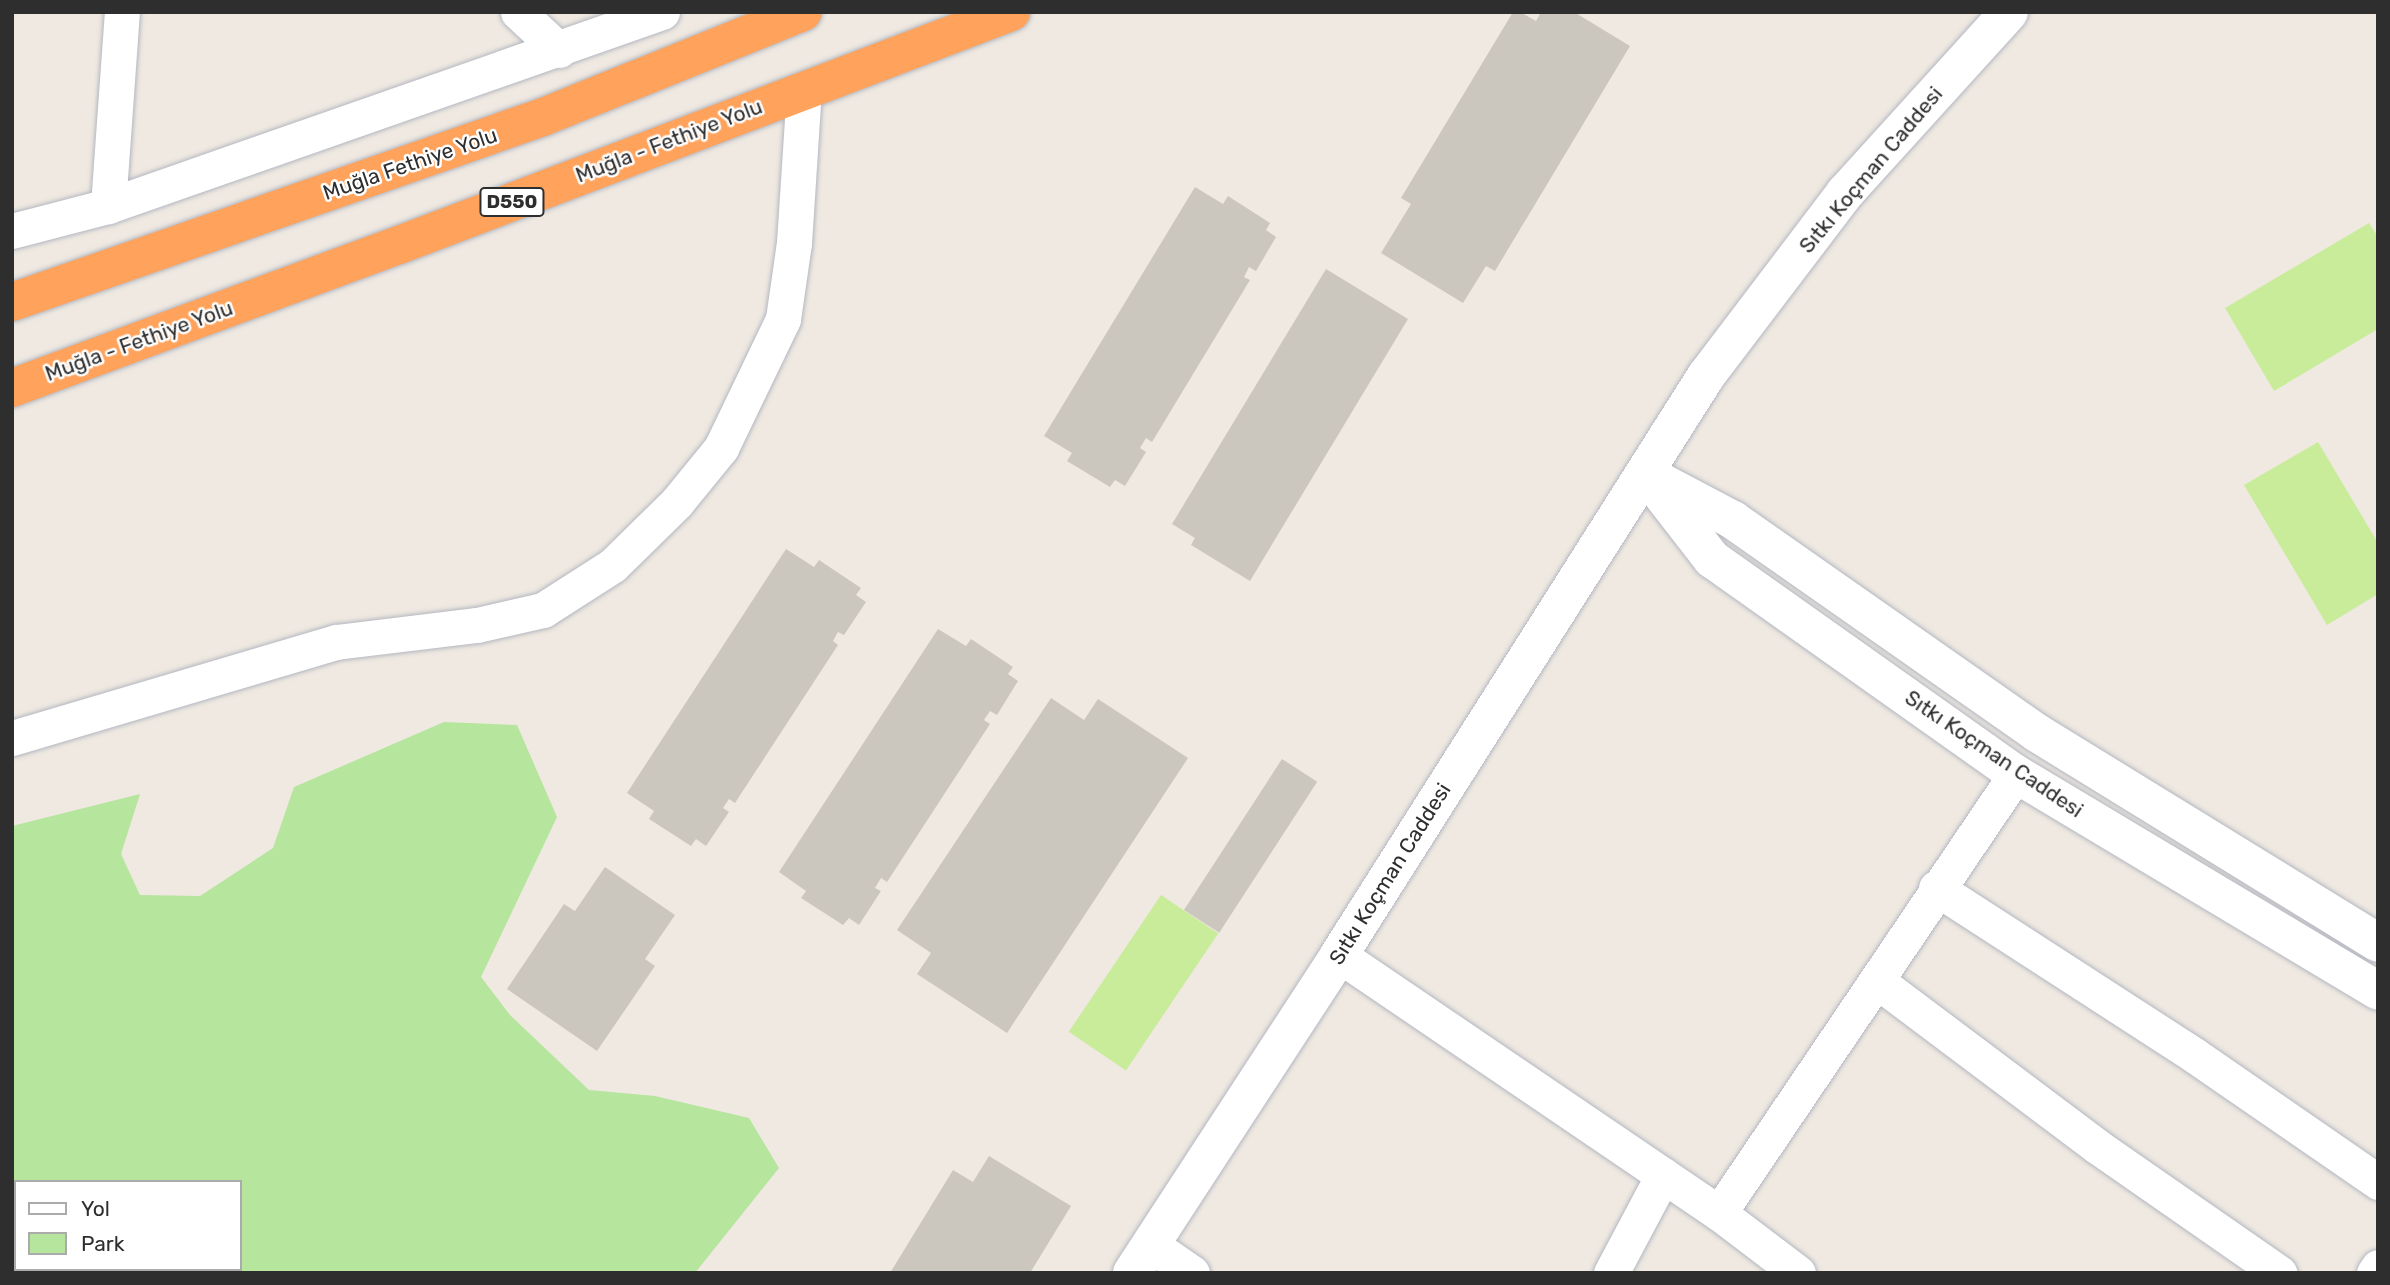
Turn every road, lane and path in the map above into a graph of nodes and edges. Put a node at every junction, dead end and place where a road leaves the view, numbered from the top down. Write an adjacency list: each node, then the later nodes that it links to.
1 (122, 12): 9 (street)
2 (518, 12): 7 (street)
3 (662, 12): 7 (street)
4 (803, 12): 11 (highway, Muğla Fethiye Yolu)
5 (1011, 12): 8 (highway, Muğla - Fethiye Yolu / D550)
6 (2009, 12): 13 (street, Sıtkı Koçman Caddesi)
7 (559, 50): 9 (street)
8 (804, 89): 12 (highway, Muğla - Fethiye Yolu / D550); 14 (street)
9 (108, 206): 10 (street)
10 (12, 231)
11 (12, 302)
12 (12, 388)
13 (1646, 474): 15 (street, Sıtkı Koçman Caddesi); 17 (street, Sıtkı Koçman Caddesi); 18 (street, Sıtkı Koçman Caddesi)
14 (12, 738)
15 (2016, 774): 16 (street); 20 (street, Sıtkı Koçman Caddesi)
16 (1936, 888): 19 (street); 22 (street)
17 (2378, 943)
18 (1339, 955): 21 (street); 24 (street, Sıtkı Koçman Caddesi)
19 (1877, 981): 23 (street); 29 (street)
20 (2378, 991)
21 (1663, 1175): 23 (street); 27 (street)
22 (2378, 1182)
23 (1719, 1213): 28 (street)
24 (1141, 1258): 26 (street)
25 (2378, 1266): 30 (street)
26 (1192, 1273)
27 (1611, 1273)
28 (1798, 1273)
29 (2279, 1273)
30 (2374, 1273)

